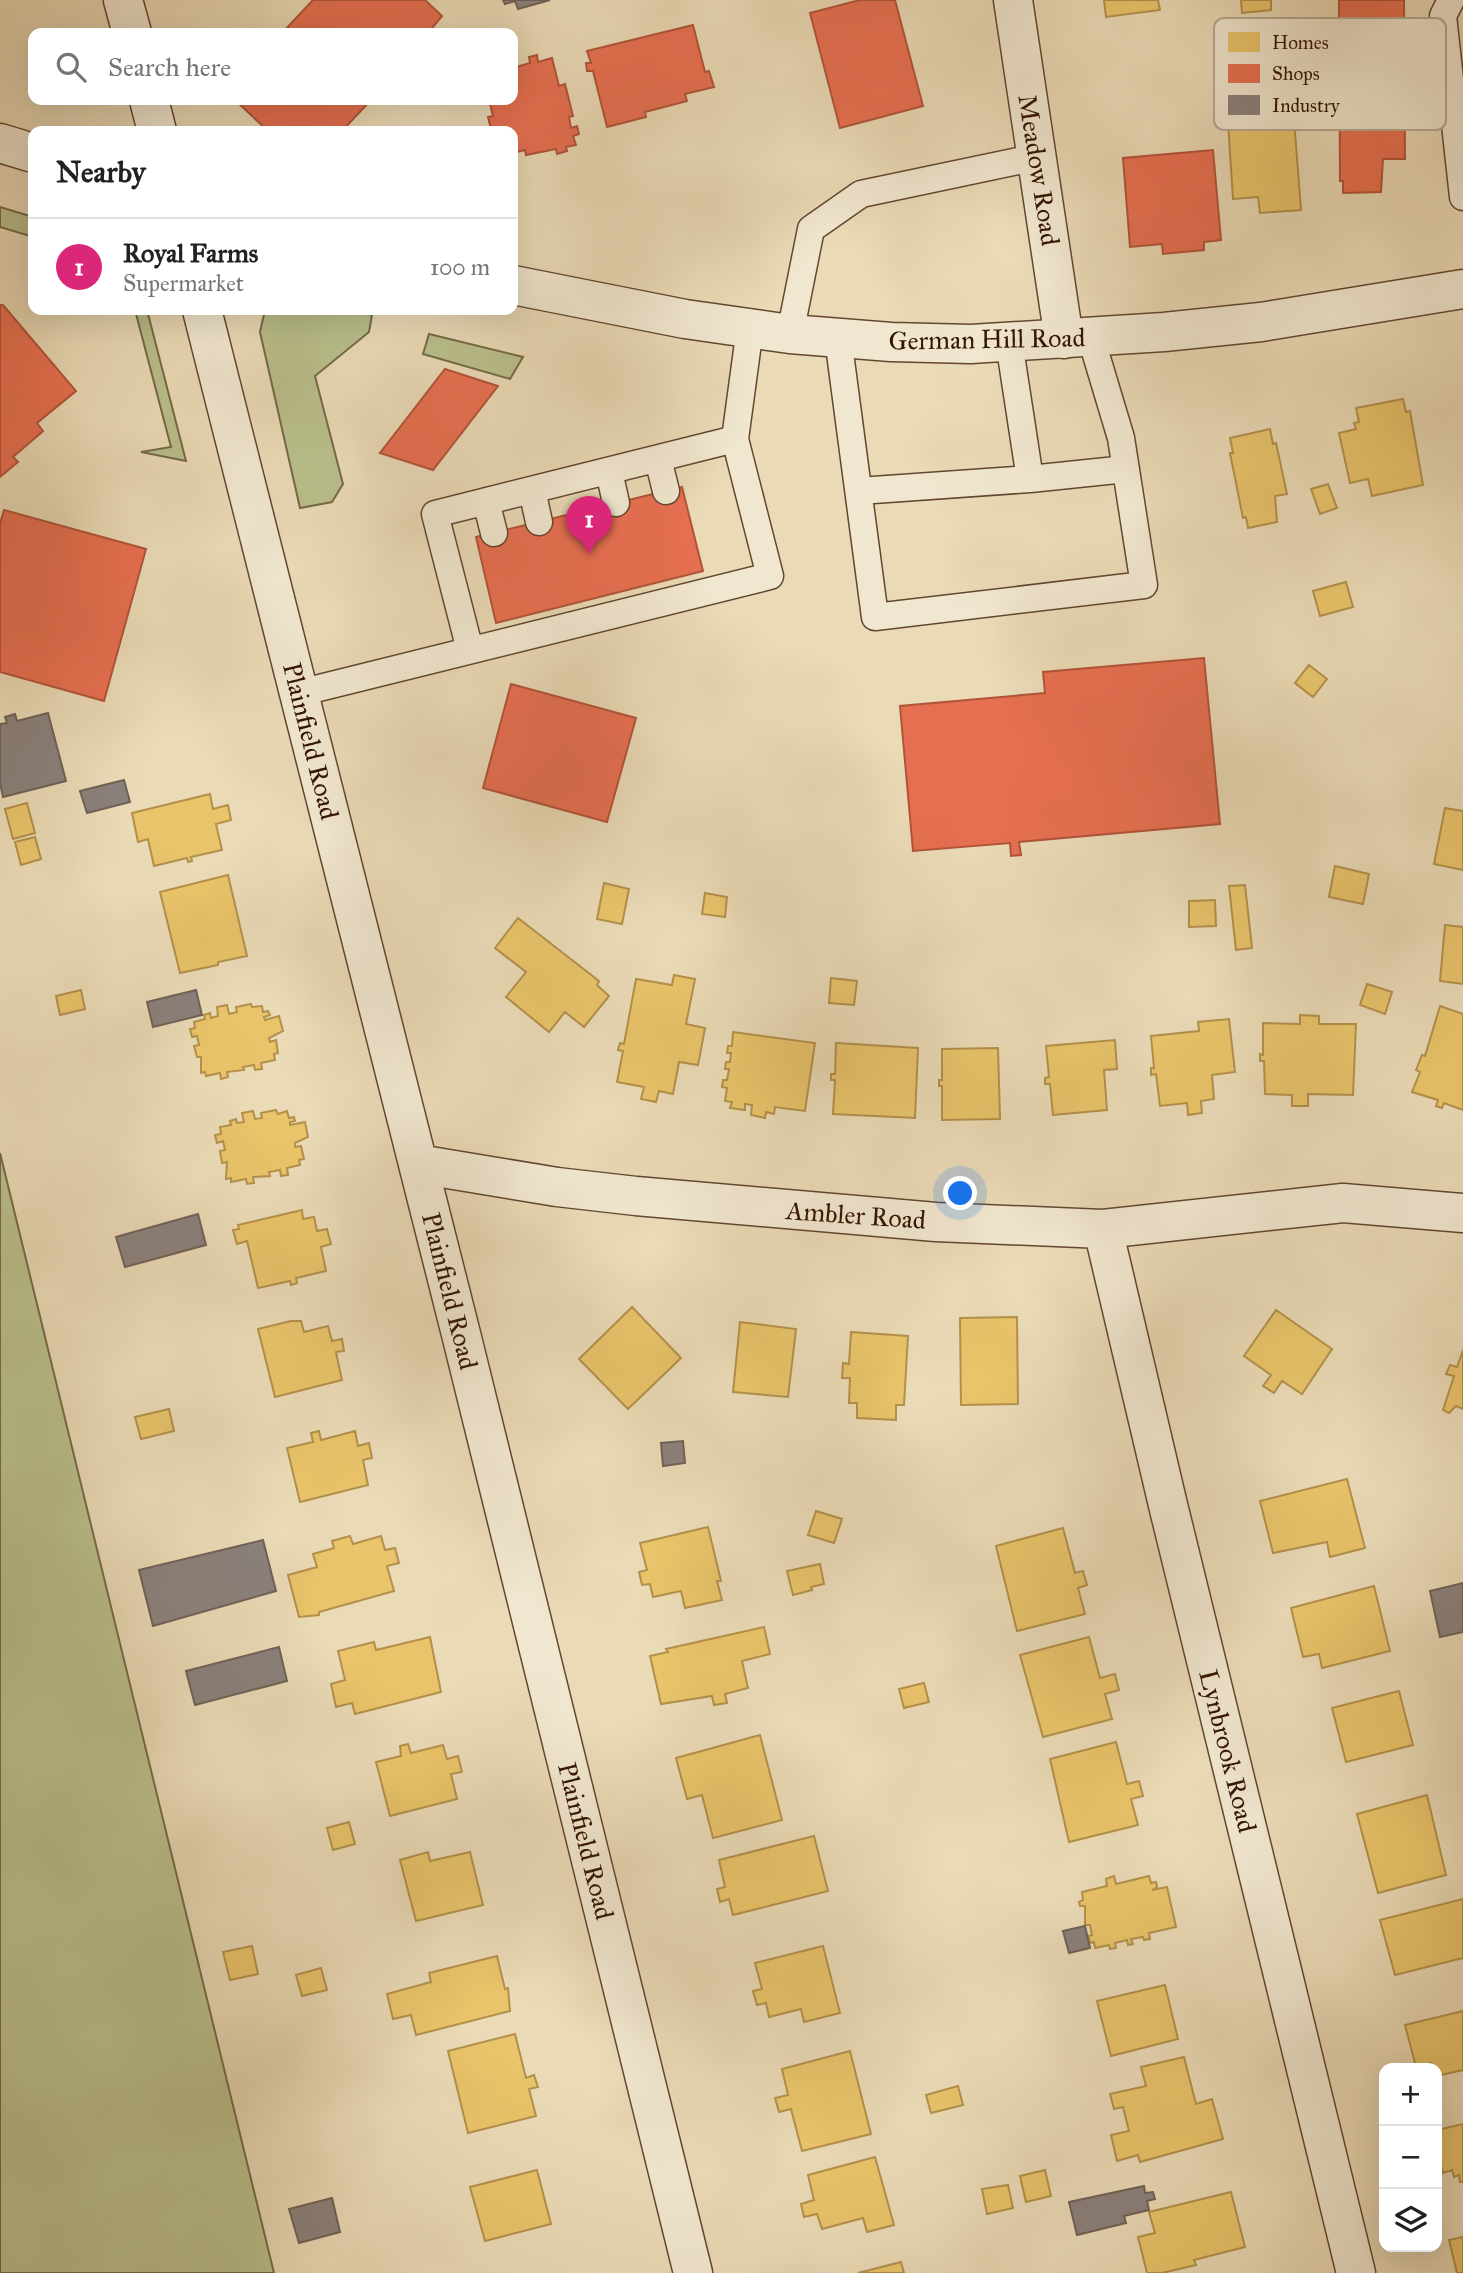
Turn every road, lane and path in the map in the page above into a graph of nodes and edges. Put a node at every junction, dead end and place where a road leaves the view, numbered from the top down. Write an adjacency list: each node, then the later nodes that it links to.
1 (123, 0): 5 (street)
2 (1013, 0): 11 (street, Meadow Road)
3 (1451, 0): 4 (lane)
4 (1443, 18)
5 (131, 28)
6 (1446, 43): 12 (lane)
7 (150, 105): 8 (street)
8 (156, 126)
9 (0, 143): 10 (street)
10 (28, 151)
11 (1037, 157): 17 (lane); 19 (street, Meadow Road)
12 (1463, 197)
13 (518, 286): 16 (street, German Hill Road)
14 (1463, 289): 19 (street, German Hill Road)
15 (203, 315): 34 (street, Plainfield Road)
16 (750, 328): 17 (street, German Hill Road); 21 (lane)
17 (790, 334): 18 (street, German Hill Road)
18 (838, 338): 20 (street, German Hill Road); 28 (lane)
19 (1078, 339): 20 (street, German Hill Road); 23 (lane)
20 (1010, 342): 25 (lane)
21 (735, 439): 22 (lane); 33 (lane)
22 (658, 459): 24 (lane); 27 (lane)
23 (1126, 469): 25 (lane); 28 (lane)
24 (609, 471): 26 (lane); 30 (lane)
25 (1030, 479): 28 (lane)
26 (532, 490): 29 (lane); 31 (lane)
27 (666, 491)
28 (859, 491)
29 (486, 501): 32 (lane); 33 (lane)
30 (616, 503)
31 (539, 522)
32 (494, 533)
33 (470, 650): 34 (lane)
34 (299, 693): 35 (street, Plainfield Road)
35 (418, 1164): 37 (street, Ambler Road); 38 (street, Plainfield Road)
36 (1463, 1213): 37 (street, Ambler Road)
37 (1103, 1229): 39 (street, Lynbrook Road)
38 (693, 2273)
39 (1356, 2273)

